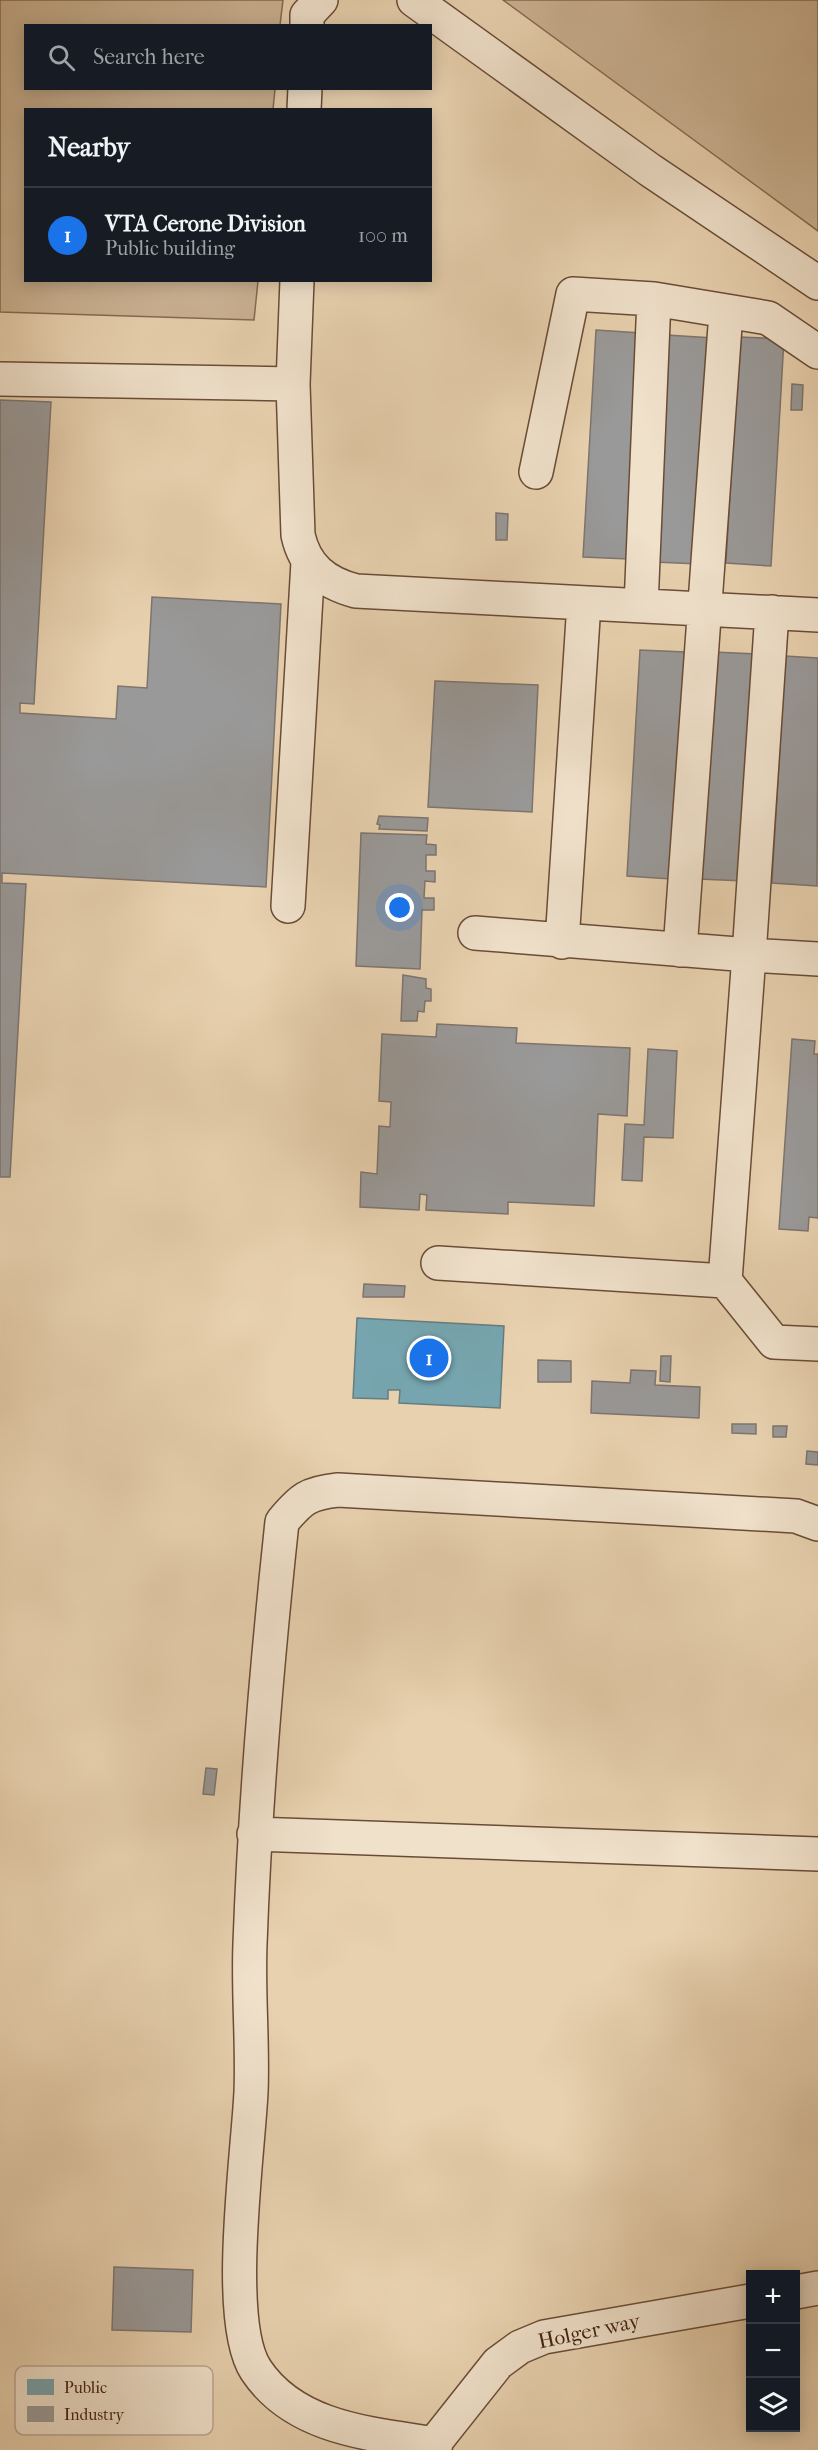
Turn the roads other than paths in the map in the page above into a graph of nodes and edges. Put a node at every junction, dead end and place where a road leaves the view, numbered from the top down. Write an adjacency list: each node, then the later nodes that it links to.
1 (321, 0): 3 (lane)
2 (414, 0): 7 (lane)
3 (307, 24)
4 (304, 90): 5 (lane)
5 (304, 108)
6 (297, 282): 12 (lane)
7 (818, 283)
8 (654, 299): 9 (lane); 13 (lane); 16 (lane)
9 (726, 312): 10 (lane); 17 (lane)
10 (818, 352)
11 (0, 379): 12 (lane)
12 (293, 384): 14 (lane)
13 (536, 472)
14 (308, 562): 15 (lane); 20 (lane)
15 (584, 603): 16 (lane); 22 (lane)
16 (641, 606): 17 (lane)
17 (706, 610): 18 (lane); 23 (lane)
18 (772, 612): 19 (lane); 24 (lane)
19 (818, 615)
20 (288, 906)
21 (475, 933): 22 (lane)
22 (562, 942): 23 (lane)
23 (680, 950): 24 (lane)
24 (749, 955): 25 (lane); 27 (lane)
25 (818, 959)
26 (438, 1263): 27 (lane)
27 (725, 1281): 28 (lane)
28 (818, 1344)
29 (818, 1524): 30 (lane)
30 (254, 1834): 31 (lane); 35 (lane)
31 (818, 1854)
32 (818, 2288): 33 (lane)
33 (800, 2291)
34 (746, 2302): 35 (lane, Holger way)
35 (435, 2448)

